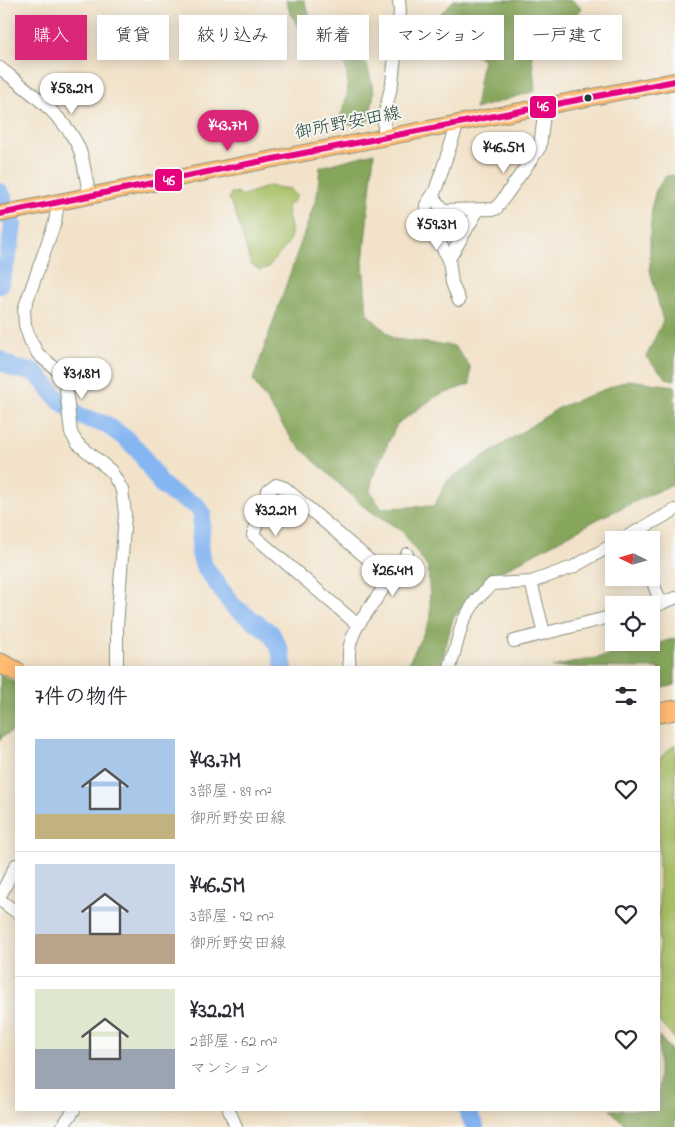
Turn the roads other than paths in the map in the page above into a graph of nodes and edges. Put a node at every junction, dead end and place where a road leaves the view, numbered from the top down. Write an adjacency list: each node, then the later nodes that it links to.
1 (399, 0): 6 (street)
2 (0, 68): 7 (street)
3 (675, 81): 4 (main road, 御所野安田線)
4 (545, 106): 5 (main road, 御所野安田線); 10 (street)
5 (458, 123): 6 (main road, 御所野安田線); 8 (street)
6 (384, 137): 7 (main road, 御所野安田線)
7 (90, 196): 9 (main road, 御所野安田線)
8 (432, 196): 10 (street); 12 (street)
9 (58, 203): 11 (main road, 御所野安田線); 27 (street)
10 (478, 210): 12 (street)
11 (0, 214)
12 (449, 259): 13 (street)
13 (459, 300)
14 (675, 510): 15 (street)
15 (644, 531)
16 (605, 549): 19 (street)
17 (407, 554): 18 (street)
18 (389, 577): 23 (street); 23 (street)
19 (531, 582): 24 (street); 29 (street)
20 (675, 598): 21 (street)
21 (660, 604)
22 (605, 618): 24 (street)
23 (358, 625): 28 (street)
24 (544, 633): 25 (street)
25 (514, 641)
26 (0, 663): 30 (highway)
27 (117, 666)
28 (350, 666)
29 (451, 666)
30 (15, 670)
31 (675, 710): 32 (highway)
32 (660, 714)
33 (15, 867): 34 (street)
34 (0, 896)
35 (0, 900): 36 (street)
36 (15, 911)
37 (73, 1111): 39 (street)
38 (229, 1111): 40 (street)
39 (62, 1127)
40 (236, 1127)

